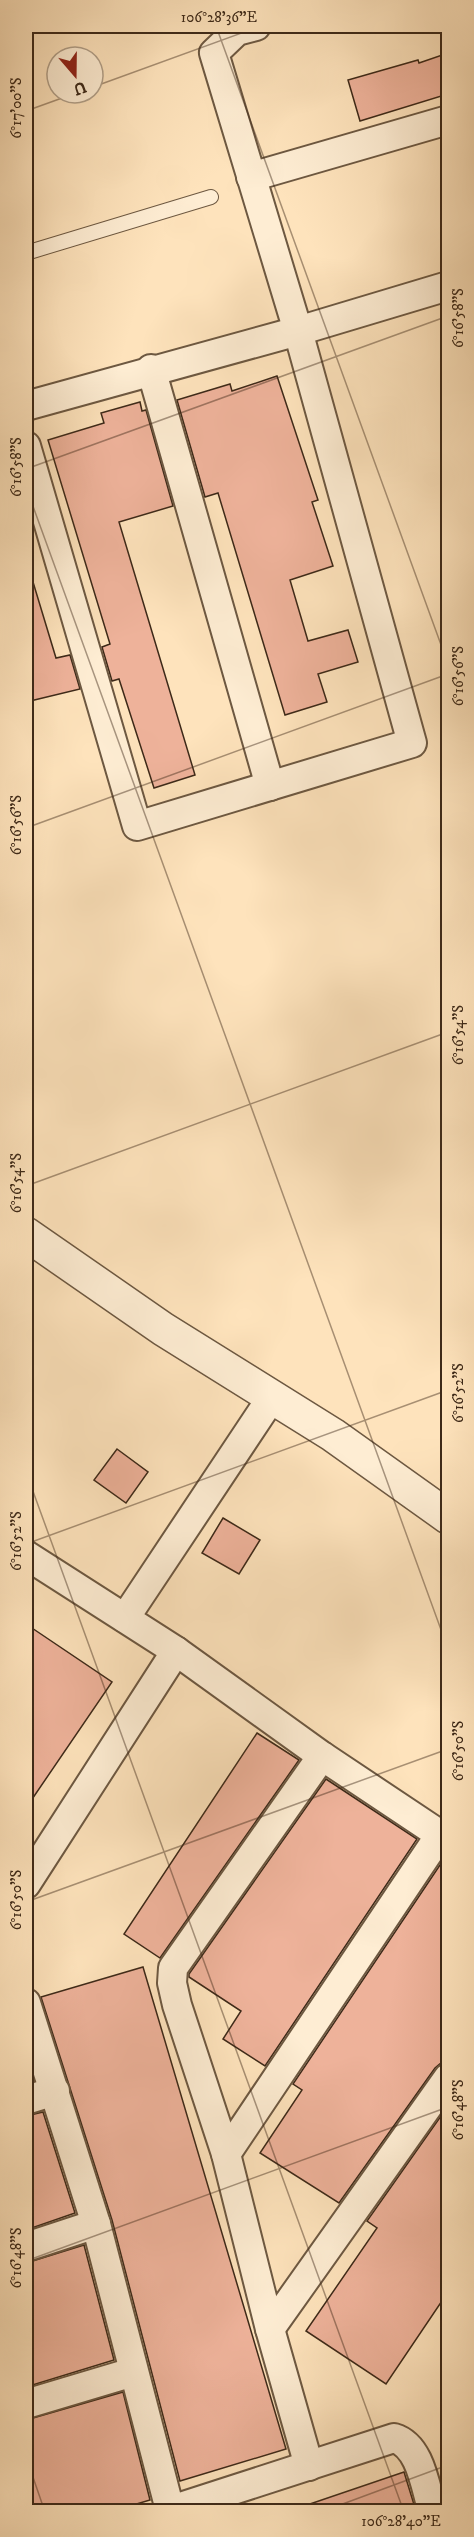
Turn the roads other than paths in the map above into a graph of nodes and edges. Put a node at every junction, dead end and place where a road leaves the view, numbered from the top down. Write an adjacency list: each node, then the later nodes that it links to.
1 (256, 26): 3 (street)
2 (448, 120): 3 (street)
3 (251, 177): 7 (street)
4 (211, 197): 5 (lane)
5 (26, 253)
6 (448, 286): 7 (street)
7 (298, 331): 8 (street); 11 (street)
8 (151, 369): 9 (street); 11 (street)
9 (26, 406)
10 (26, 446): 11 (street)
11 (270, 786)
12 (26, 1234): 13 (street)
13 (272, 1397): 14 (street); 16 (street)
14 (448, 1517)
15 (26, 1554): 16 (street)
16 (125, 1618): 17 (street)
17 (176, 1651): 18 (street); 20 (street)
18 (322, 1756): 19 (street); 25 (street)
19 (444, 1837): 25 (street)
20 (26, 1884)
21 (26, 2003): 23 (street)
22 (448, 2078): 28 (street)
23 (55, 2091): 24 (street); 26 (street)
24 (26, 2100)
25 (226, 2154): 28 (street)
26 (96, 2224): 27 (street); 29 (street)
27 (26, 2247)
28 (270, 2329): 31 (street)
29 (133, 2373): 30 (street); 32 (street)
30 (26, 2404)
31 (309, 2466): 32 (street); 33 (street)
32 (167, 2511)
33 (433, 2511)

